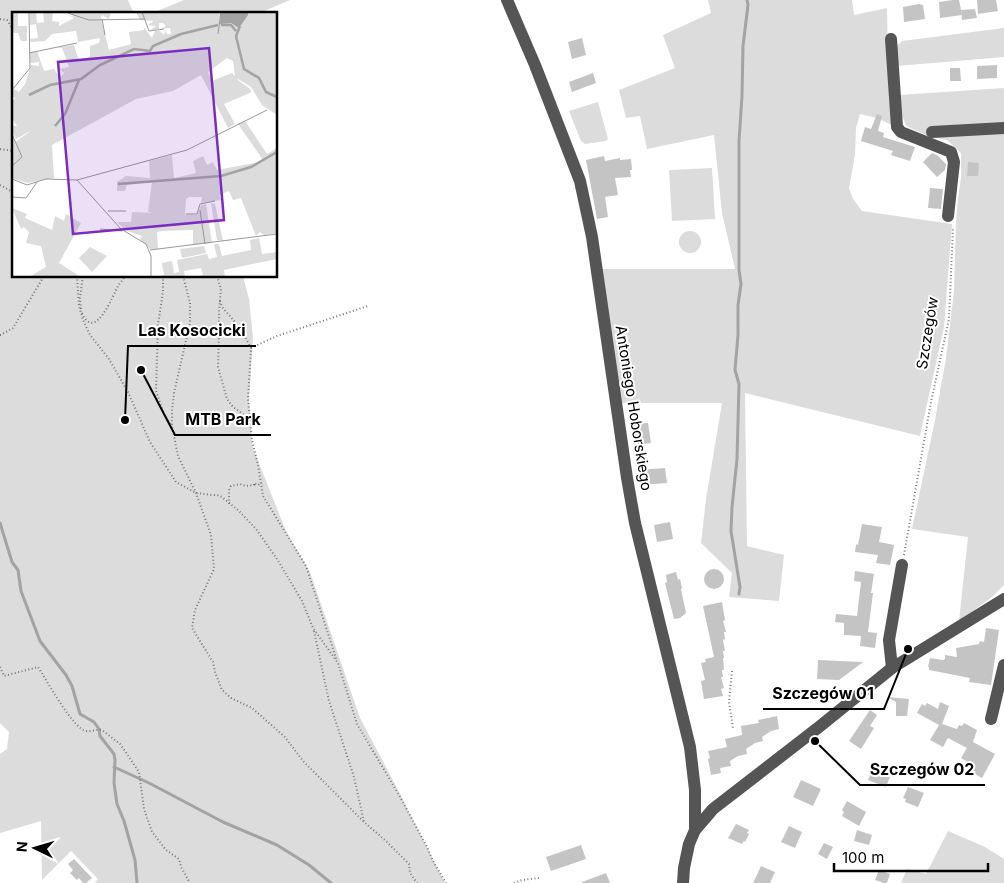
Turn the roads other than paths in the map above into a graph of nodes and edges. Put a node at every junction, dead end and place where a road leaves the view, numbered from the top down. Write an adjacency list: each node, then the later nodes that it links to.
1 (507, 0): 11 (street, Antoniego Hoborskiego)
2 (891, 38): 5 (street)
3 (1004, 128): 4 (street)
4 (932, 132)
5 (948, 216)
6 (902, 565): 9 (street)
7 (1004, 599): 9 (street)
8 (1004, 665): 10 (street)
9 (892, 668): 11 (street)
10 (991, 719)
11 (695, 830): 12 (street)
12 (683, 883)

